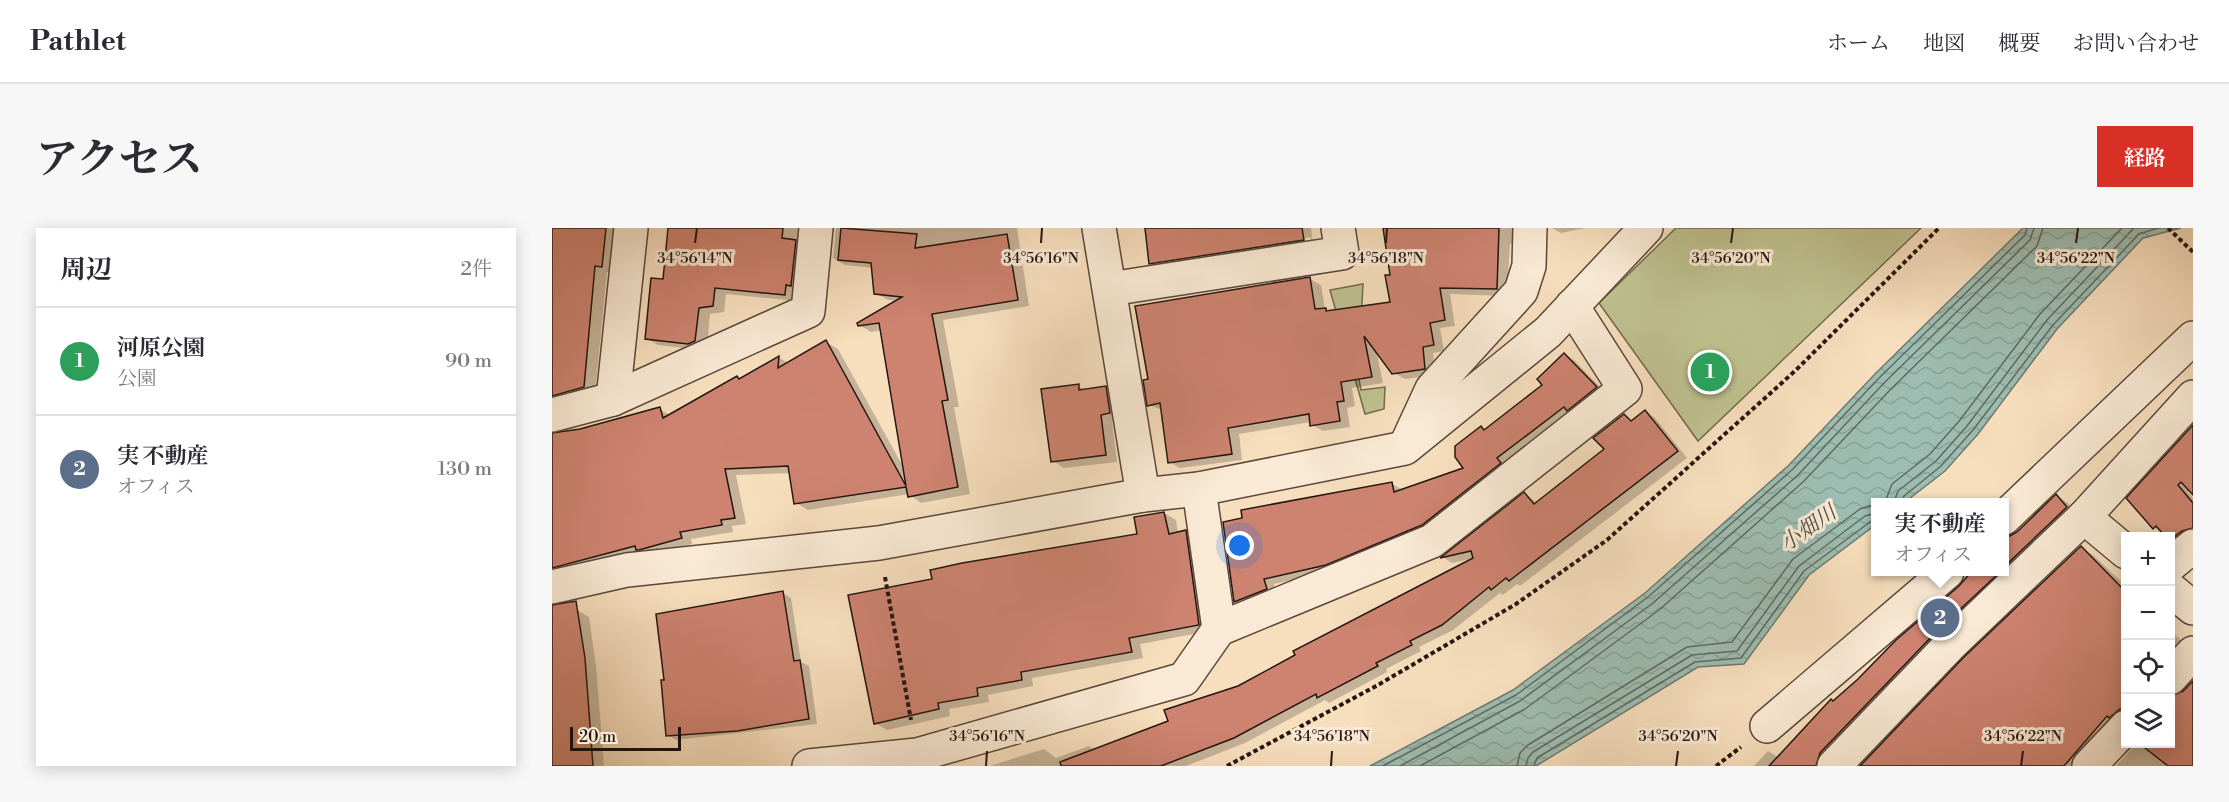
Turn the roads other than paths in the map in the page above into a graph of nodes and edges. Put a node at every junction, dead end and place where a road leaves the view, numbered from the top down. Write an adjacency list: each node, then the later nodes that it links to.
1 (631, 228): 11 (street)
2 (816, 228): 11 (street)
3 (1100, 228): 7 (street)
4 (1338, 228): 7 (street)
5 (1530, 228): 13 (street)
6 (1646, 228): 8 (street)
7 (1110, 289): 15 (street)
8 (1572, 306): 13 (street); 25 (street)
9 (2193, 338): 16 (street)
10 (2193, 397): 17 (street)
11 (613, 399): 12 (street)
12 (552, 415)
13 (1405, 448): 14 (street)
14 (1199, 489): 15 (street); 25 (street)
15 (1143, 495): 22 (street)
16 (2009, 513)
17 (2085, 517): 19 (street); 31 (street)
18 (2193, 546): 20 (street)
19 (2121, 548)
20 (2175, 561)
21 (1942, 576): 28 (street)
22 (552, 587)
23 (2175, 593): 24 (street)
24 (2193, 608)
25 (1220, 629): 30 (street)
26 (2193, 653): 27 (street)
27 (2175, 673)
28 (1767, 726)
29 (2121, 732): 32 (street)
30 (809, 766)
31 (1834, 766)
32 (2090, 766)

